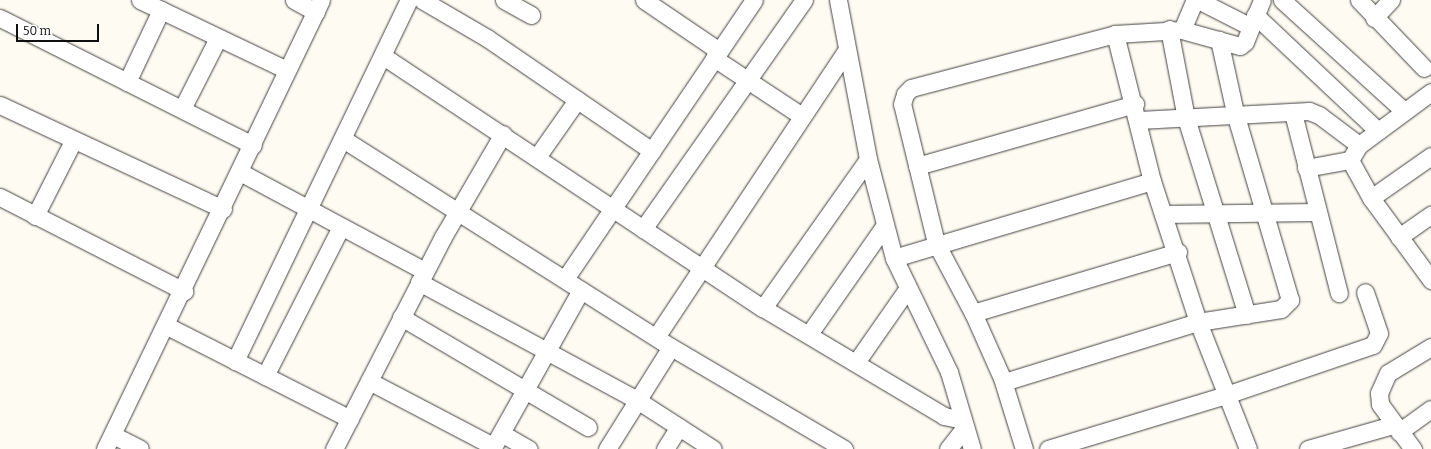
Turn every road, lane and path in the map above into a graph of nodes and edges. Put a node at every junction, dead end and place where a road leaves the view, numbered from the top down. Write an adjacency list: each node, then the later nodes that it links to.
1 (140, 0): 15 (street)
2 (294, 0): 14 (street)
3 (409, 0): 26 (street)
4 (422, 0): 32 (street)
5 (504, 0): 16 (street)
6 (644, 0): 25 (street)
7 (754, 0): 25 (street)
8 (804, 0): 29 (street)
9 (838, 0): 24 (street)
10 (1196, 0): 17 (street); 20 (street)
11 (1282, 0): 35 (street)
12 (1359, 0): 19 (street)
13 (1391, 0): 19 (street)
14 (318, 6): 28 (street)
15 (161, 10): 22 (street); 30 (street)
16 (531, 14)
17 (1256, 14): 23 (street); 41 (street)
18 (0, 18): 30 (street)
19 (1374, 18): 27 (street)
20 (1175, 30): 21 (street); 23 (street); 40 (street)
21 (1115, 34): 36 (street); 52 (street)
22 (218, 38): 28 (street); 34 (street)
23 (1219, 40): 39 (street)
24 (846, 51): 38 (street); 50 (street)
25 (717, 54): 29 (street); 47 (street)
26 (383, 56): 42 (street); 43 (street)
27 (1424, 68)
28 (287, 70): 46 (street)
29 (749, 81): 38 (street); 70 (street)
30 (127, 82): 34 (street)
31 (1431, 92): 35 (street)
32 (577, 100): 47 (street); 49 (street)
33 (0, 105): 44 (street)
34 (182, 109): 46 (street)
35 (1404, 111): 41 (street)
36 (1137, 112): 40 (street); 52 (street); 55 (street)
37 (1293, 113): 39 (street); 45 (street); 53 (street)
38 (802, 116): 75 (street)
39 (1236, 116): 40 (street); 63 (street)
40 (1186, 118): 61 (street)
41 (1378, 131): 45 (street)
42 (503, 134): 49 (street); 62 (street)
43 (343, 139): 59 (street); 62 (street)
44 (73, 141): 58 (street); 67 (street)
45 (1359, 144): 51 (street)
46 (253, 145): 54 (street)
47 (652, 151): 60 (street)
48 (1431, 156): 57 (street)
49 (537, 157): 60 (street)
50 (868, 159): 68 (street); 84 (street)
51 (1350, 160): 53 (street); 57 (street)
52 (917, 166): 72 (street)
53 (1306, 168): 64 (street)
54 (240, 172): 58 (street); 59 (street)
55 (1152, 181): 65 (street); 72 (street)
56 (0, 197): 67 (street)
57 (1371, 198): 71 (street)
58 (223, 210): 81 (street)
59 (310, 210): 69 (street); 95 (street)
60 (613, 210): 70 (street); 78 (street)
61 (1217, 211): 63 (street); 65 (street); 86 (street)
62 (458, 212): 76 (street); 78 (street)
63 (1266, 212): 64 (street); 86 (street)
64 (1317, 212): 83 (street)
65 (1163, 214): 73 (street)
66 (1431, 215): 71 (street)
67 (35, 216): 81 (street)
68 (885, 225): 74 (street); 90 (street)
69 (341, 227): 76 (street); 97 (street)
70 (643, 229): 75 (street)
71 (1399, 237): 77 (street)
72 (936, 243): 74 (street); 85 (street)
73 (1178, 252): 85 (street); 88 (street)
74 (894, 258): 79 (street)
75 (701, 268): 84 (street); 91 (street)
76 (422, 276): 87 (street); 94 (street)
77 (1431, 278)
78 (565, 279): 80 (street)
79 (908, 288): 96 (street); 105 (street)
80 (580, 290): 91 (street); 94 (street)
81 (184, 291): 89 (street)
82 (1365, 292): 101 (street)
83 (1339, 293)
84 (763, 308): 90 (street)
85 (973, 313): 99 (street)
86 (1247, 315): 88 (street)
87 (401, 317): 98 (street); 100 (street)
88 (1198, 322): 99 (street); 101 (street)
89 (167, 326): 95 (street); 109 (street)
90 (809, 334): 96 (street)
91 (656, 337): 92 (street)
92 (671, 347): 102 (street); 117 (street)
93 (1431, 347): 108 (street)
94 (547, 350): 100 (street); 102 (street)
95 (235, 360): 97 (street)
96 (858, 361): 105 (street)
97 (265, 376): 104 (street)
98 (369, 381): 104 (street); 110 (street)
99 (1004, 382): 120 (street)
100 (525, 389): 106 (street); 110 (street)
101 (1229, 394): 121 (street); 122 (street)
102 (637, 400): 107 (street); 114 (street)
103 (1431, 409): 108 (street)
104 (350, 419): 112 (street)
105 (964, 423): 118 (street); 119 (street)
106 (588, 427)
107 (679, 427): 115 (street); 116 (street)
108 (1396, 428): 123 (street); 124 (street)
109 (109, 442): 111 (street)
110 (495, 443): 113 (street)
111 (140, 449)
112 (334, 449)
113 (529, 449)
114 (607, 449)
115 (665, 449)
116 (713, 449)
117 (844, 449)
118 (948, 449)
119 (972, 449)
120 (1024, 449)
121 (1048, 449)
122 (1248, 449)
123 (1308, 449)
124 (1413, 449)

